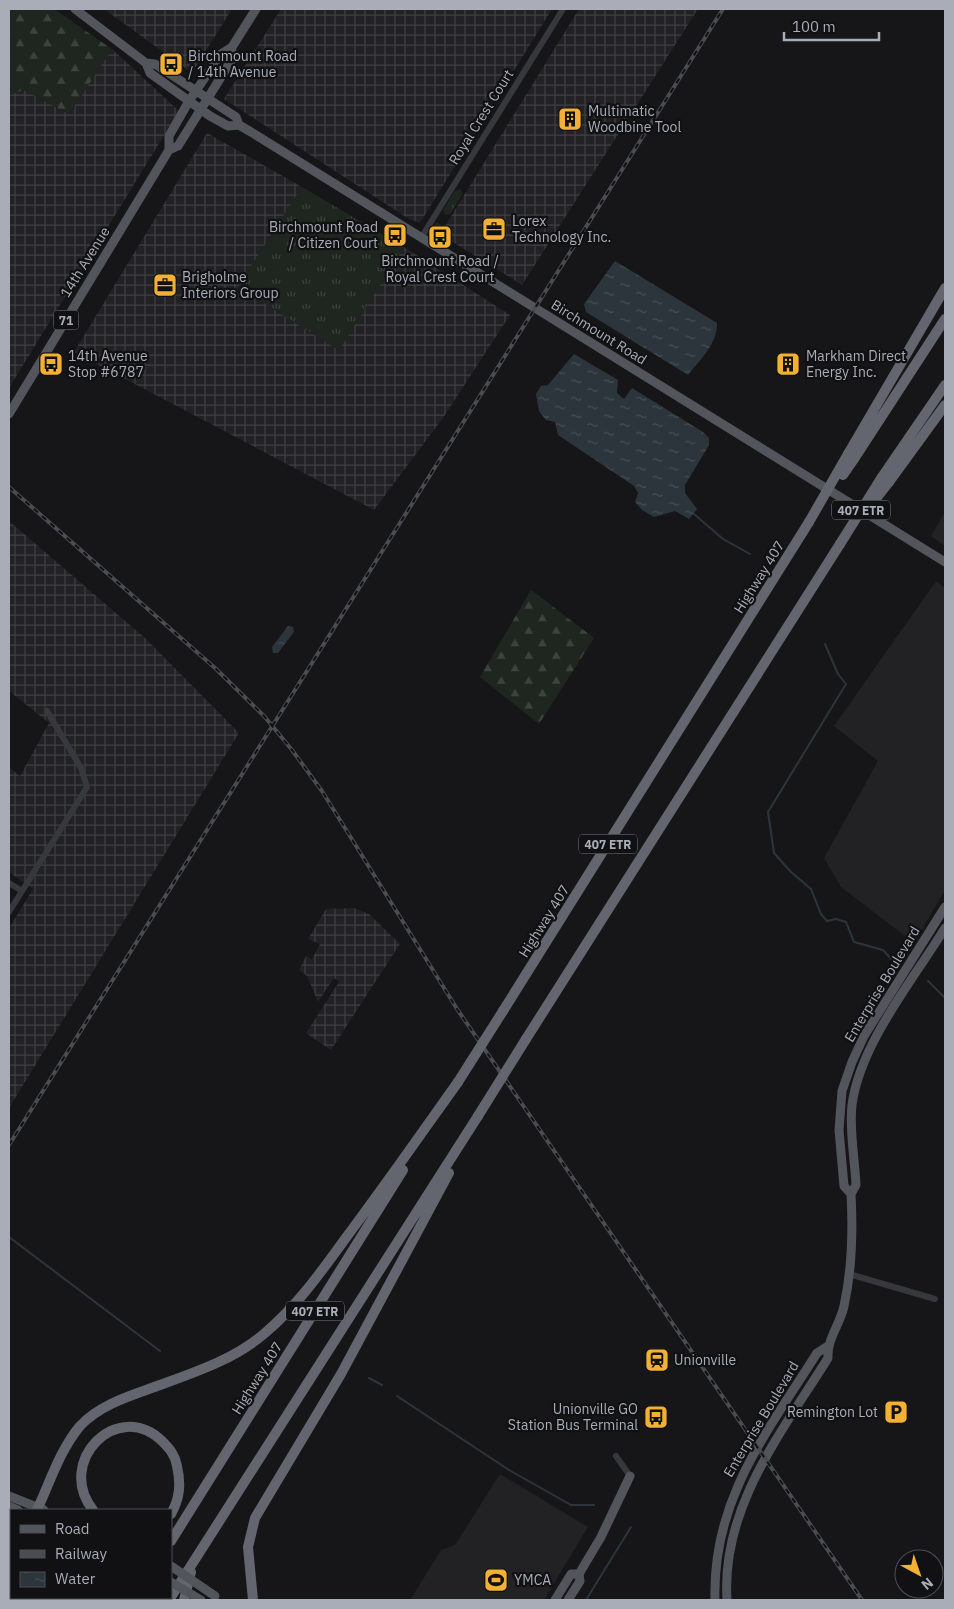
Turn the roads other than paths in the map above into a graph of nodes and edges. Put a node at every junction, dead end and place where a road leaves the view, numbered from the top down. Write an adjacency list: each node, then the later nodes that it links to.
1 (75, 9): 5 (main road, Birchmount Road)
2 (256, 9): 4 (main road, 14th Avenue / 71)
3 (563, 9): 12 (street, Royal Crest Court)
4 (232, 47): 6 (main road, 14th Avenue / 71); 7 (main road, 14th Avenue / 71)
5 (146, 63): 6 (main road, Birchmount Road); 8 (main road, Birchmount Road)
6 (196, 92): 7 (main road, Birchmount Road); 8 (main road, 14th Avenue / 71)
7 (207, 99): 9 (main road, 14th Avenue / 71); 10 (main road, Birchmount Road)
8 (189, 101): 9 (main road, Birchmount Road); 11 (main road, 14th Avenue / 71)
9 (200, 109): 10 (main road, Birchmount Road); 11 (main road, 14th Avenue / 71)
10 (239, 125): 12 (main road, Birchmount Road)
11 (169, 150): 17 (main road, 14th Avenue / 71)
12 (420, 238): 20 (main road, Birchmount Road)
13 (945, 288): 18 (highway)
14 (945, 319): 18 (highway, Highway 407 / 407 ETR)
15 (945, 385): 19 (highway, 407 ETR)
16 (945, 405): 19 (highway)
17 (9, 414)
18 (851, 457): 27 (highway, Highway 407 / 407 ETR, bridge)
19 (885, 479): 28 (highway, 407 ETR, bridge)
20 (945, 562)
21 (47, 711): 23 (street)
22 (9, 883): 23 (street)
23 (22, 891): 25 (street)
24 (945, 907): 29 (main road, Enterprise Boulevard)
25 (9, 912)
26 (945, 928): 29 (main road, Enterprise Boulevard)
27 (458, 1082): 37 (highway); 40 (highway, Highway 407 / 407 ETR)
28 (478, 1116): 41 (highway, 407 ETR); 49 (highway)
29 (851, 1194): 30 (main road, Enterprise Boulevard)
30 (849, 1274): 31 (street); 32 (main road, Enterprise Boulevard)
31 (935, 1299)
32 (828, 1346): 52 (main road, Enterprise Boulevard); 53 (main road, Enterprise Boulevard)
33 (616, 1456): 34 (street)
34 (630, 1476): 43 (main road)
35 (9, 1496): 36 (main road)
36 (38, 1509)
37 (40, 1509)
38 (92, 1509): 39 (highway)
39 (172, 1511)
40 (172, 1539)
41 (193, 1563): 45 (highway, 407 ETR); 47 (highway)
42 (172, 1567): 46 (main road, bridge)
43 (579, 1574): 50 (main road); 51 (main road)
44 (172, 1583): 48 (main road, bridge)
45 (172, 1596)
46 (218, 1598)
47 (184, 1600)
48 (201, 1600)
49 (253, 1600)
50 (555, 1600)
51 (568, 1600)
52 (715, 1600)
53 (727, 1600)

